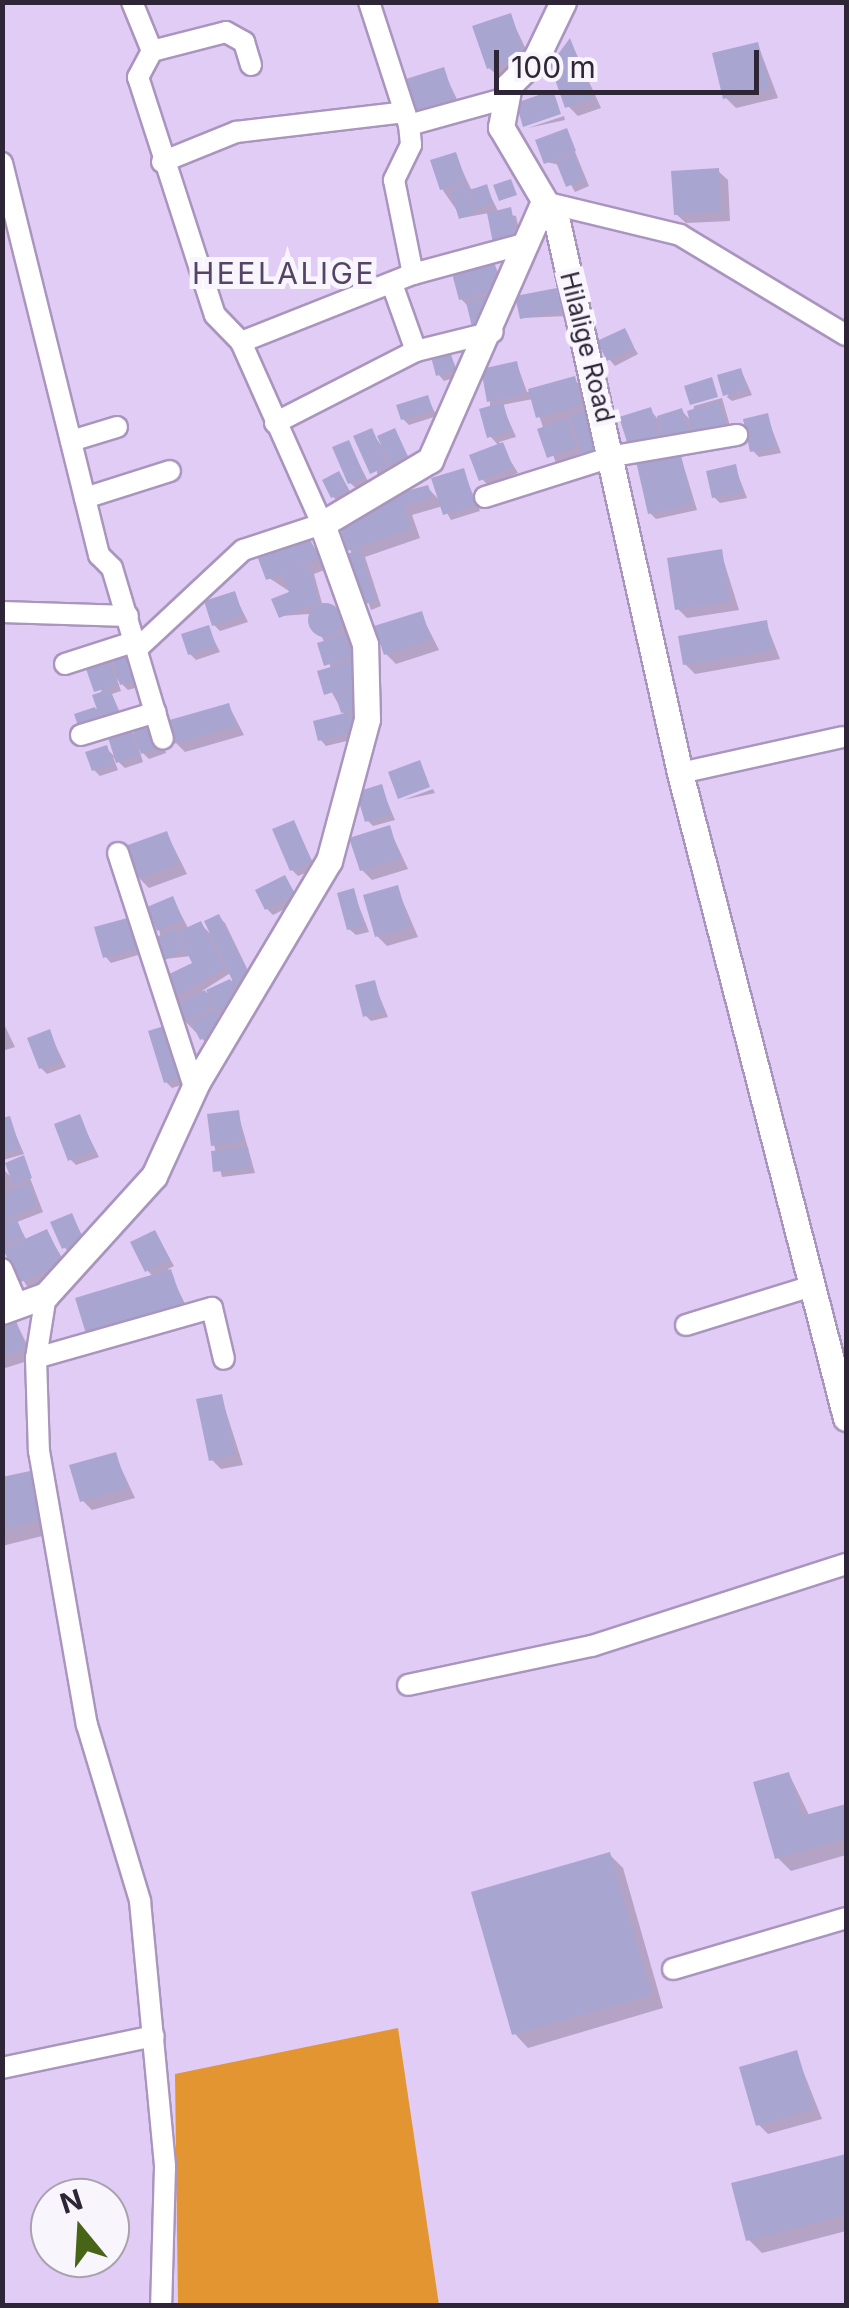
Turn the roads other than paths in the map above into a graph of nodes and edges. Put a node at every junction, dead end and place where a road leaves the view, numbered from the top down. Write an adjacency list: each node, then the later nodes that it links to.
1 (132, 2): 4 (street)
2 (369, 2): 7 (street)
3 (563, 2): 6 (street)
4 (152, 51): 5 (street); 8 (street)
5 (251, 66)
6 (503, 99): 7 (street); 10 (street, Hilalige Road)
7 (407, 119): 8 (street); 12 (street)
8 (162, 162): 16 (street)
9 (3, 167): 21 (street)
10 (544, 202): 11 (street); 15 (street); 22 (street, Hilalige Road)
11 (527, 242): 12 (street); 14 (street)
12 (413, 274): 13 (street)
13 (392, 284): 16 (street); 17 (street)
14 (493, 332): 17 (street); 26 (street)
15 (846, 335)
16 (241, 342): 18 (street)
17 (416, 351): 18 (street)
18 (275, 423): 26 (street)
19 (118, 426): 21 (street)
20 (737, 435): 22 (street)
21 (71, 441): 25 (street)
22 (614, 456): 24 (street); 35 (street, Hilalige Road)
23 (170, 472): 25 (street)
24 (485, 497)
25 (85, 498): 28 (street)
26 (322, 524): 29 (street); 37 (street)
27 (2, 612): 28 (street)
28 (128, 616): 29 (street)
29 (137, 644): 30 (street); 31 (street)
30 (65, 664)
31 (156, 712): 32 (street); 33 (street)
32 (82, 735)
33 (163, 738)
34 (842, 738): 35 (street)
35 (680, 773): 39 (street, Hilalige Road)
36 (118, 852): 37 (street)
37 (194, 1088): 40 (street)
38 (2, 1269): 41 (street)
39 (812, 1286): 42 (street); 45 (street, Hilalige Road)
40 (46, 1295): 41 (street); 43 (street)
41 (10, 1309)
42 (686, 1325)
43 (36, 1358): 44 (street); 50 (street)
44 (224, 1359)
45 (846, 1418)
46 (846, 1564): 47 (street)
47 (408, 1685)
48 (846, 1918): 49 (street)
49 (673, 1969)
50 (154, 2036): 51 (street); 52 (street)
51 (2, 2068)
52 (161, 2306)

